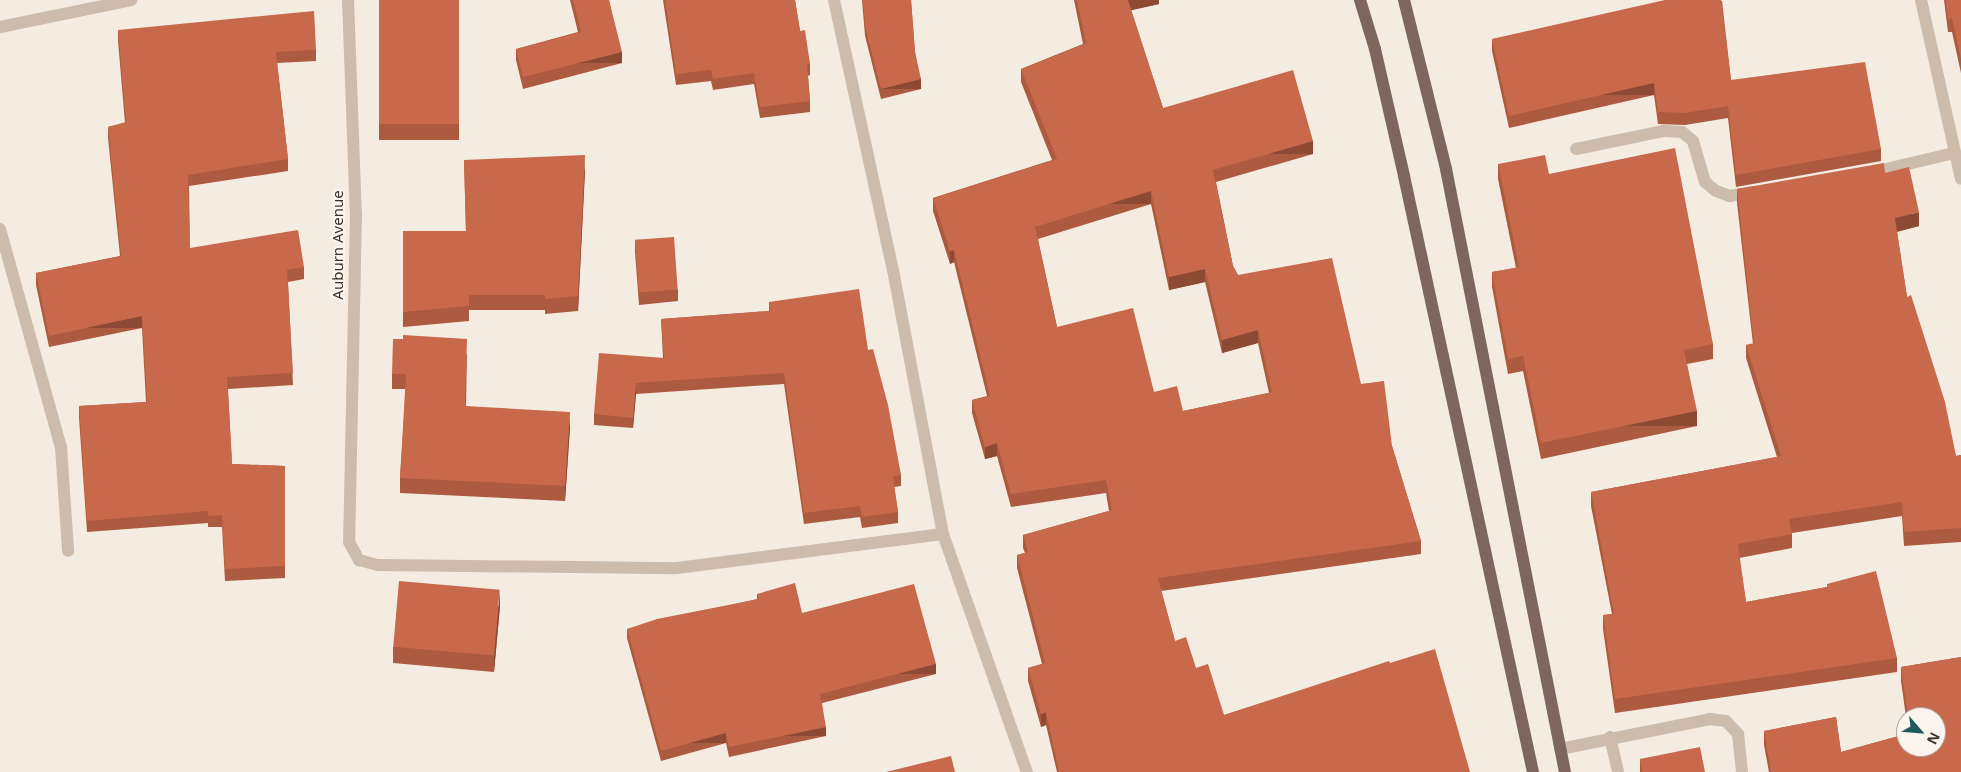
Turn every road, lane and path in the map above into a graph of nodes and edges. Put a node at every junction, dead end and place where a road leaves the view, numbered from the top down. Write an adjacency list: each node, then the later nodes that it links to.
1 (132, 0): 7 (street)
2 (348, 0): 14 (street, Auburn Avenue)
3 (834, 0): 14 (street)
4 (1360, 0): 19 (main road)
5 (1404, 0): 17 (main road)
6 (1921, 0): 9 (street)
7 (0, 26)
8 (1576, 149): 12 (street)
9 (1954, 153): 10 (street); 11 (street)
10 (1855, 175)
11 (1961, 179)
12 (1769, 190)
13 (0, 229): 15 (street)
14 (943, 534): 18 (street)
15 (68, 551)
16 (1610, 737): 17 (street); 21 (street); 22 (street)
17 (1560, 749): 20 (main road)
18 (1027, 772)
19 (1532, 772)
20 (1565, 772)
21 (1618, 772)
22 (1742, 772)

